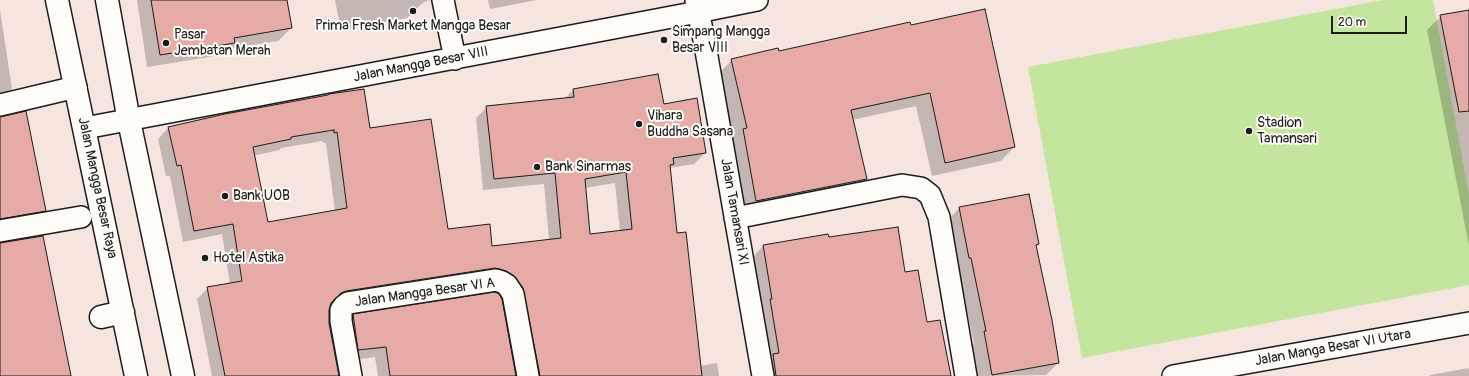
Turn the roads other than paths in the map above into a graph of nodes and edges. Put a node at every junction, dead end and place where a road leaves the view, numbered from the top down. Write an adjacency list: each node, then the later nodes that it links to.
1 (57, 0): 7 (main road, Jalan Mangga Besar Raya)
2 (106, 0): 9 (main road)
3 (443, 0): 6 (street)
4 (757, 0): 5 (street, Jalan Mangga Besar VIII)
5 (697, 6): 6 (street, Jalan Mangga Besar VIII); 12 (street, Jalan Tamansari XI)
6 (455, 59): 9 (street, Jalan Mangga Besar VIII)
7 (76, 87): 8 (street); 10 (main road, Jalan Mangga Besar Raya)
8 (0, 105)
9 (129, 121): 10 (street, Jalan Mangga Besar VIII); 18 (main road)
10 (85, 128): 14 (main road, Jalan Mangga Besar Raya)
11 (81, 217): 13 (street)
12 (735, 218): 21 (street, Jalan Tamansari XI); 22 (street)
13 (0, 231)
14 (123, 312): 15 (main road); 17 (main road, Jalan Mangga Besar Raya)
15 (101, 317)
16 (1469, 323): 23 (street, Jalan Manga Besar VI Utara)
17 (136, 376)
18 (183, 376)
19 (351, 376): 20 (street, Jalan Mangga Besar VI A)
20 (528, 376)
21 (763, 376)
22 (966, 376)
23 (1173, 376)

